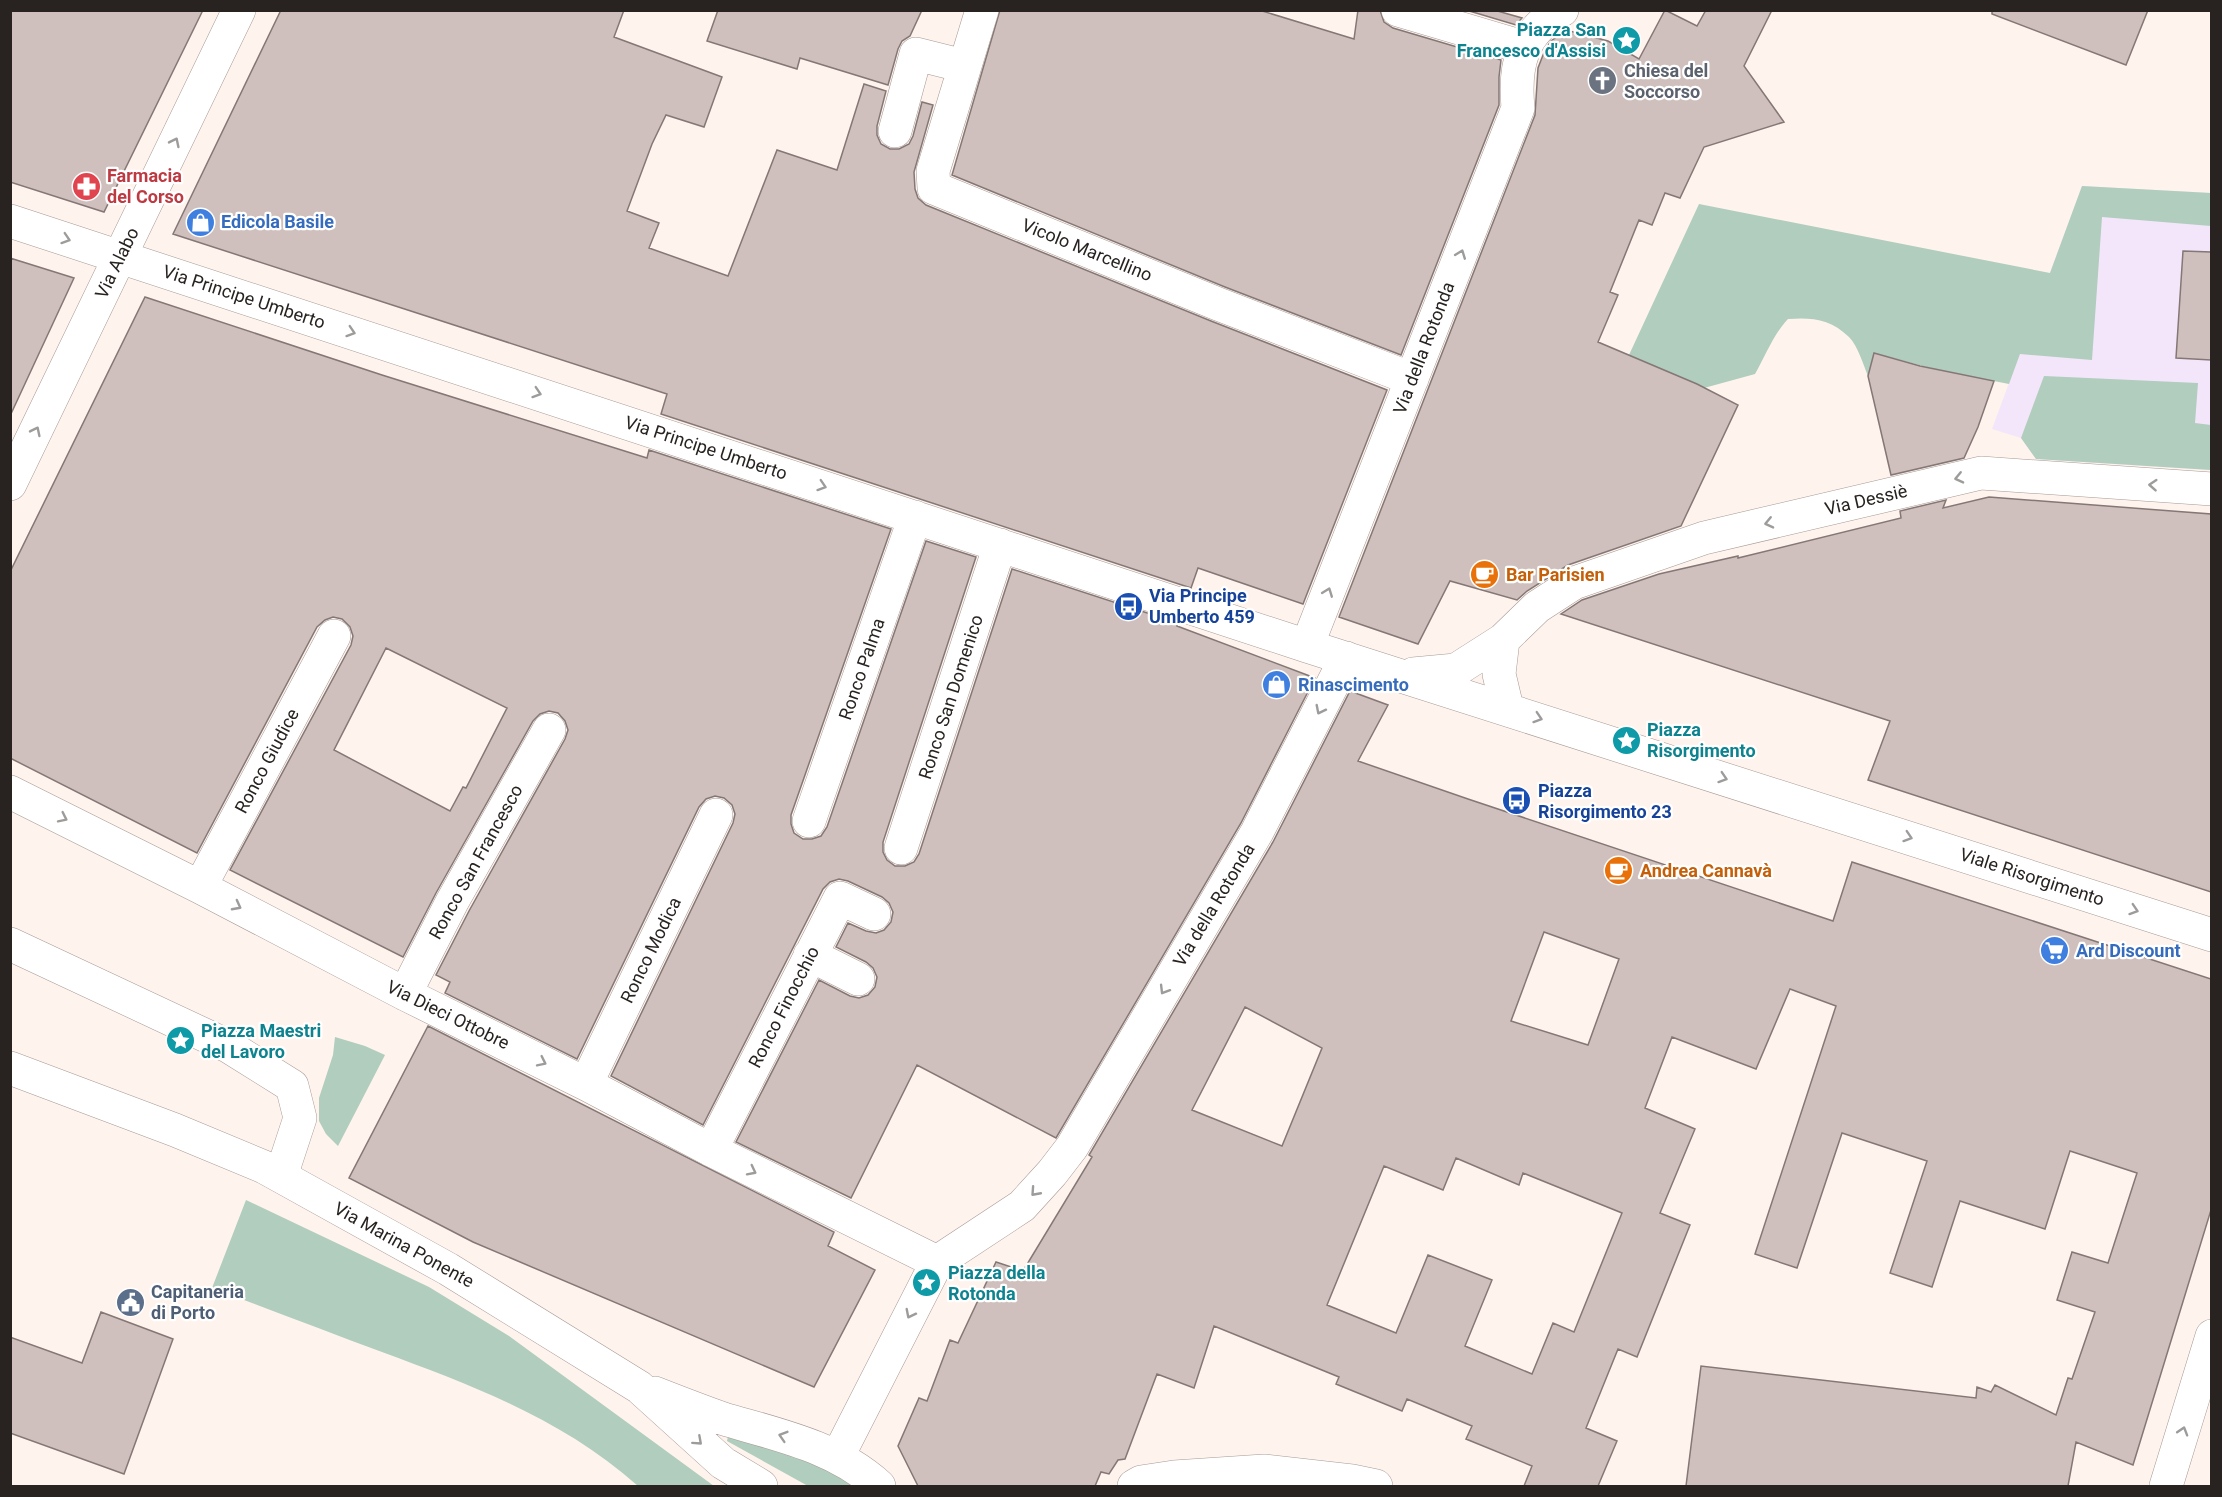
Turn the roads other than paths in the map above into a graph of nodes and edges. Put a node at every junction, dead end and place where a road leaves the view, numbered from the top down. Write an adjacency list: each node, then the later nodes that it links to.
1 (239, 10): 9 (street, Via Alabo, one-way to 1)
2 (982, 10): 6 (street, Vicolo Marcellino)
3 (1398, 10): 5 (street)
4 (1562, 10): 5 (street)
5 (1523, 47): 10 (street, Via della Rotonda, one-way to 5)
6 (964, 66): 7 (street); 10 (street, Vicolo Marcellino)
7 (895, 131)
8 (10, 221): 9 (street, Via Principe Umberto, one-way to 9)
9 (120, 256): 11 (street, Via Alabo, one-way to 9); 13 (street, Via Principe Umberto, one-way to 13)
10 (1412, 379): 17 (street, Via della Rotonda, one-way to 10)
11 (10, 484)
12 (2211, 489): 16 (street, Via Dessiè, one-way to 16)
13 (915, 517): 14 (street, Via Principe Umberto); 24 (street, Ronco Palma)
14 (1000, 545): 17 (street, Via Principe Umberto); 25 (street, Ronco San Domenico)
15 (334, 636): 26 (street, Ronco Giudice)
16 (1503, 640): 19 (street, Via Dessiè); 20 (street)
17 (1307, 646): 18 (street, Via Principe Umberto)
18 (1346, 658): 19 (street, Via Principe Umberto); 37 (street, Via della Rotonda, one-way to 37)
19 (1402, 675): 20 (street, Via Principe Umberto)
20 (1507, 708): 28 (street, Viale Risorgimento, one-way to 28)
21 (549, 730): 32 (street, Ronco San Francesco)
22 (10, 792): 26 (street, Via Dieci Ottobre, one-way to 26)
23 (716, 815): 34 (street, Ronco Modica)
24 (809, 821)
25 (902, 848)
26 (200, 887): 32 (street, Via Dieci Ottobre, one-way to 32)
27 (874, 914): 30 (street, Ronco Finocchio)
28 (2211, 935)
29 (10, 944): 36 (street)
30 (810, 956): 31 (street); 35 (street, Ronco Finocchio)
31 (858, 979)
32 (405, 994): 34 (street, Via Dieci Ottobre, one-way to 34)
33 (10, 1068): 36 (street, Via Marina Ponente)
34 (586, 1084): 35 (street, Via Dieci Ottobre)
35 (711, 1150): 37 (street, Via Dieci Ottobre, one-way to 37)
36 (281, 1176): 39 (street, Via Marina Ponente)
37 (937, 1262): 40 (street, one-way to 40)
38 (2211, 1336): 41 (street, one-way to 38)
39 (639, 1387): 40 (street, one-way to 39); 42 (street, Via Marina Ponente, one-way to 42)
40 (838, 1456): 43 (street)
41 (2174, 1484)
42 (761, 1486)
43 (879, 1486)
44 (1134, 1486): 45 (street)
45 (1376, 1486)

